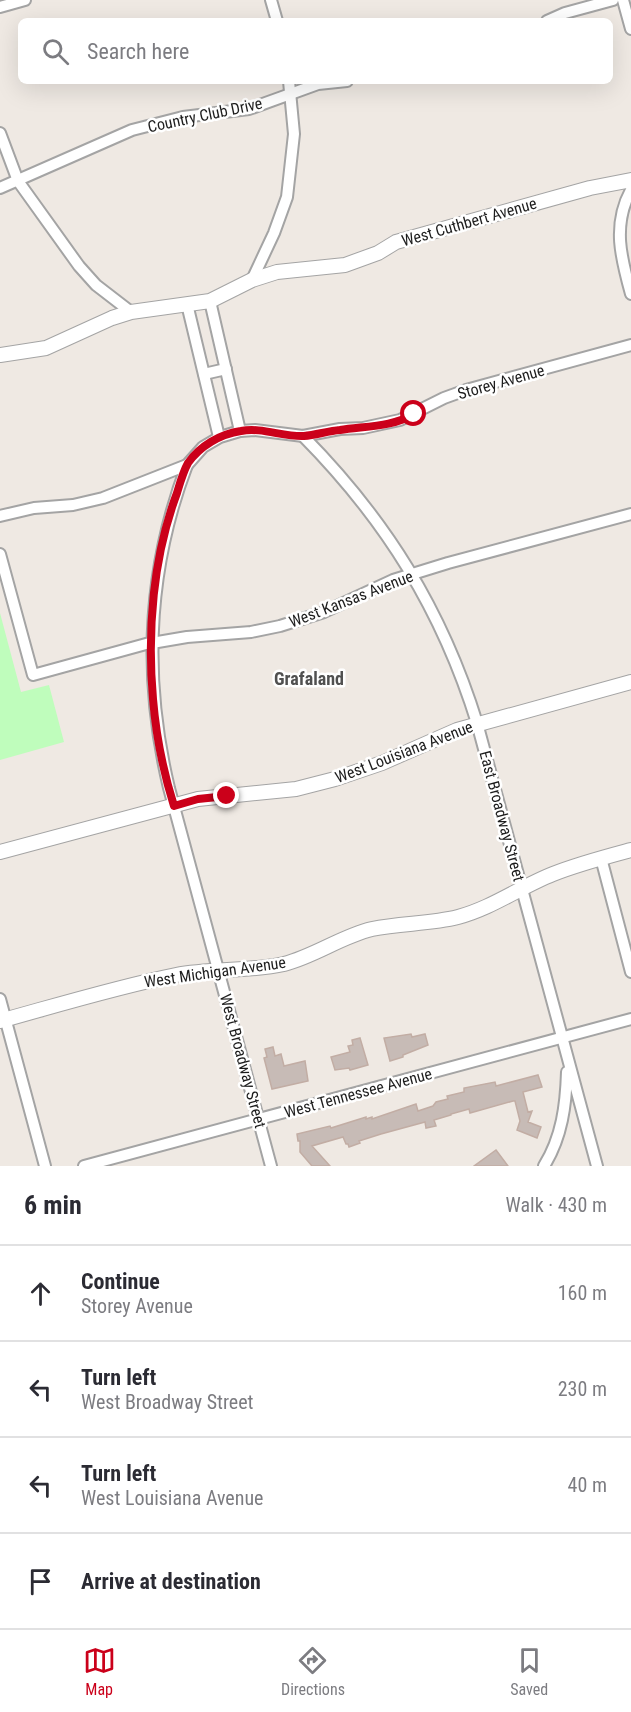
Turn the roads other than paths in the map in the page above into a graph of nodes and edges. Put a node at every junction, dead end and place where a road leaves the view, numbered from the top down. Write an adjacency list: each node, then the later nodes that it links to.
1 (25, 0): 5 (street)
2 (271, 0): 6 (street)
3 (613, 0): 7 (street)
4 (623, 0): 8 (street)
5 (0, 7)
6 (276, 18)
7 (554, 18)
8 (631, 29)
9 (290, 84): 11 (street)
10 (318, 84): 11 (street, Country Club Drive)
11 (290, 93): 14 (street, Country Club Drive); 17 (street)
12 (0, 133): 14 (street)
13 (631, 180): 17 (street, West Cuthbert Avenue)
14 (18, 181): 15 (street, Country Club Drive); 21 (street)
15 (0, 188)
16 (631, 190): 18 (street)
17 (252, 280): 19 (street, West Cuthbert Avenue)
18 (631, 294)
19 (210, 301): 20 (street, West Cuthbert Avenue); 24 (street)
20 (187, 304): 21 (street, West Cuthbert Avenue); 25 (street)
21 (131, 312): 23 (street, West Cuthbert Avenue)
22 (631, 345): 27 (street, Storey Avenue)
23 (0, 355)
24 (226, 369): 25 (street); 26 (street)
25 (204, 374): 28 (street)
26 (240, 431): 27 (street, Storey Avenue); 28 (street, Storey Avenue)
27 (303, 436): 33 (street, East Broadway Street)
28 (219, 437): 29 (street, Storey Avenue)
29 (187, 465): 31 (street, Storey Avenue); 34 (street, West Broadway Street)
30 (631, 514): 33 (street, West Kansas Avenue)
31 (0, 516)
32 (0, 554): 34 (street, West Kansas Avenue)
33 (412, 575): 34 (street, West Kansas Avenue); 36 (street, East Broadway Street)
34 (152, 643): 37 (street, West Broadway Street)
35 (631, 682): 36 (street, West Louisiana Avenue)
36 (477, 723): 37 (street, West Louisiana Avenue); 41 (street, East Broadway Street)
37 (174, 806): 39 (street, West Louisiana Avenue); 42 (street, West Broadway Street)
38 (631, 850): 40 (street, West Michigan Avenue)
39 (0, 852)
40 (601, 858): 41 (street, West Michigan Avenue); 43 (street)
41 (522, 890): 42 (street, West Michigan Avenue); 47 (street, East Broadway Street)
42 (219, 972): 46 (street, West Michigan Avenue); 49 (street, West Broadway Street)
43 (631, 972)
44 (0, 999): 46 (street)
45 (631, 1019): 47 (street, West Tennessee Avenue)
46 (3, 1020): 51 (street)
47 (562, 1038): 48 (street, East Broadway Street); 49 (street, West Tennessee Avenue)
48 (567, 1059): 53 (street); 54 (street, East Broadway Street)
49 (258, 1119): 50 (street, West Broadway Street); 52 (street, West Tennessee Avenue)
50 (272, 1164)
51 (45, 1166)
52 (84, 1166)
53 (544, 1166)
54 (597, 1166)

